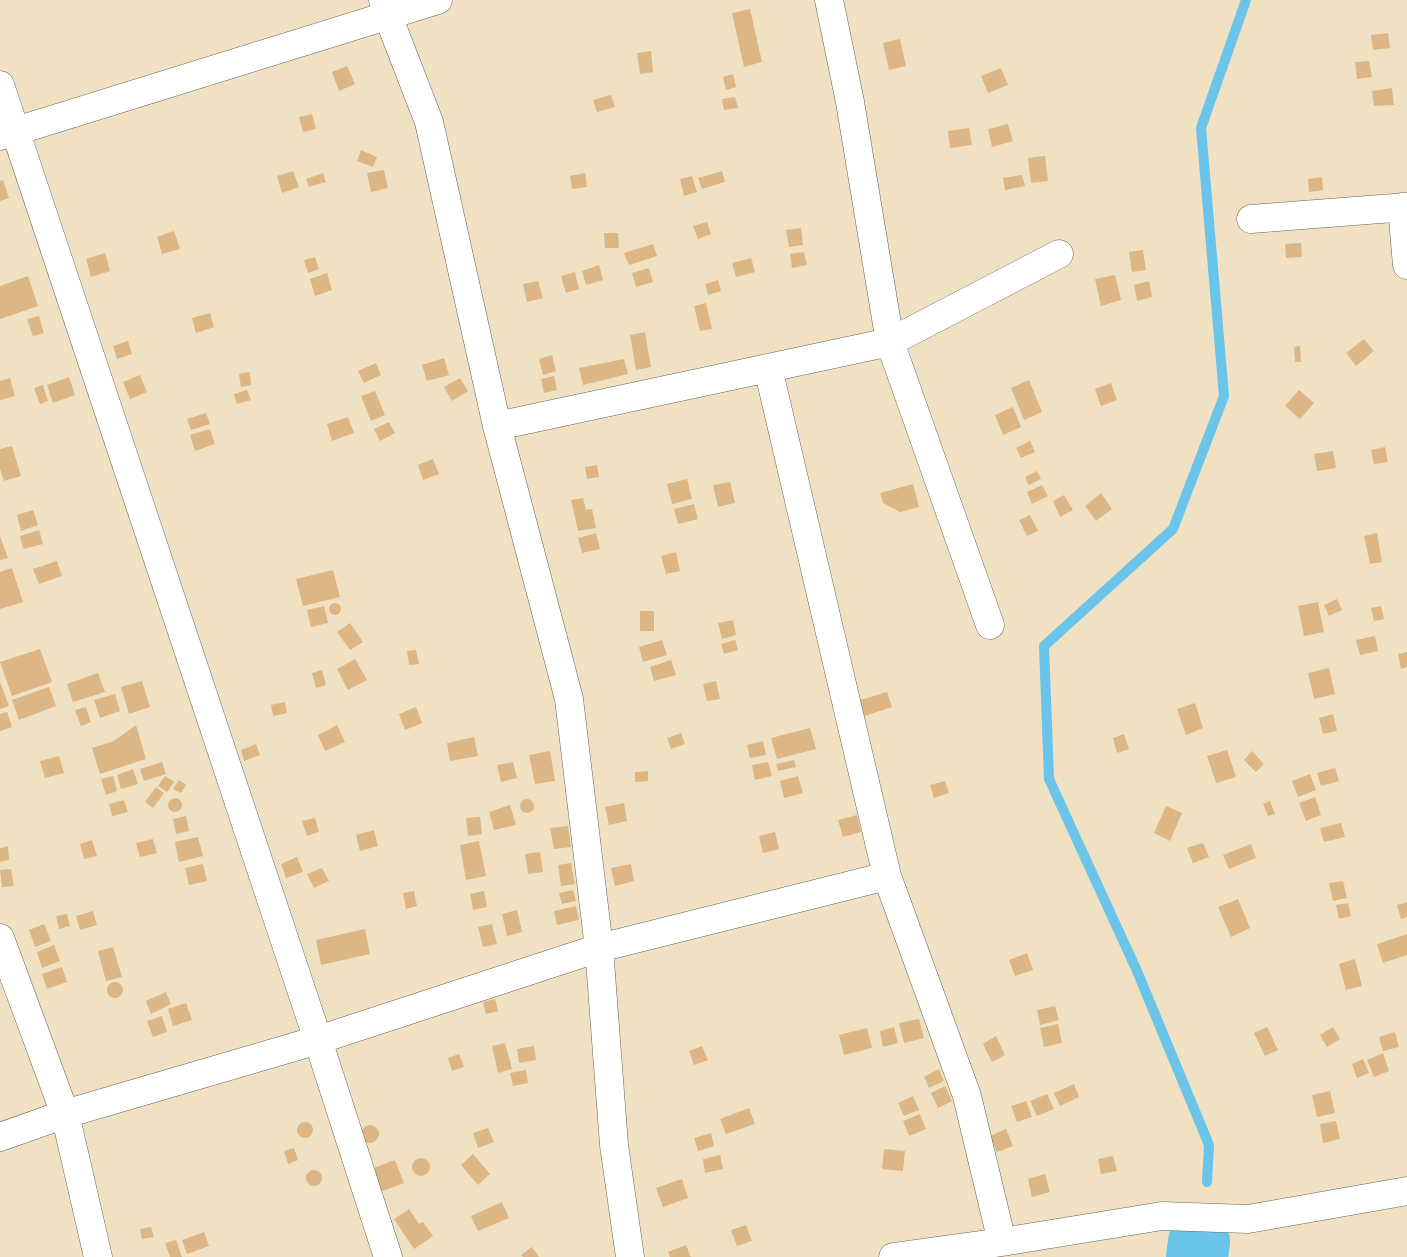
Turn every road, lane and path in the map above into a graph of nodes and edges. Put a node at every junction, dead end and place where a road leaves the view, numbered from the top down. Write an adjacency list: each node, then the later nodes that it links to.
1 (438, 0): 3 (street)
2 (829, 0): 10 (street)
3 (386, 8): 5 (street); 12 (street)
4 (0, 85): 5 (street)
5 (8, 134): 17 (street)
6 (1405, 207): 7 (street); 9 (street)
7 (1251, 219)
8 (1059, 254): 10 (street)
9 (1407, 265)
10 (890, 342): 11 (street); 13 (street)
11 (768, 368): 12 (street); 14 (street)
12 (497, 426): 16 (street)
13 (990, 625)
14 (887, 876): 16 (street); 21 (street)
15 (0, 938): 18 (street)
16 (599, 948): 17 (street); 24 (street)
17 (318, 1040): 18 (street); 23 (street)
18 (65, 1114): 19 (street); 22 (street)
19 (0, 1137)
20 (1407, 1191): 21 (street)
21 (1002, 1242): 25 (street)
22 (98, 1257)
23 (388, 1257)
24 (630, 1257)
25 (893, 1257)

